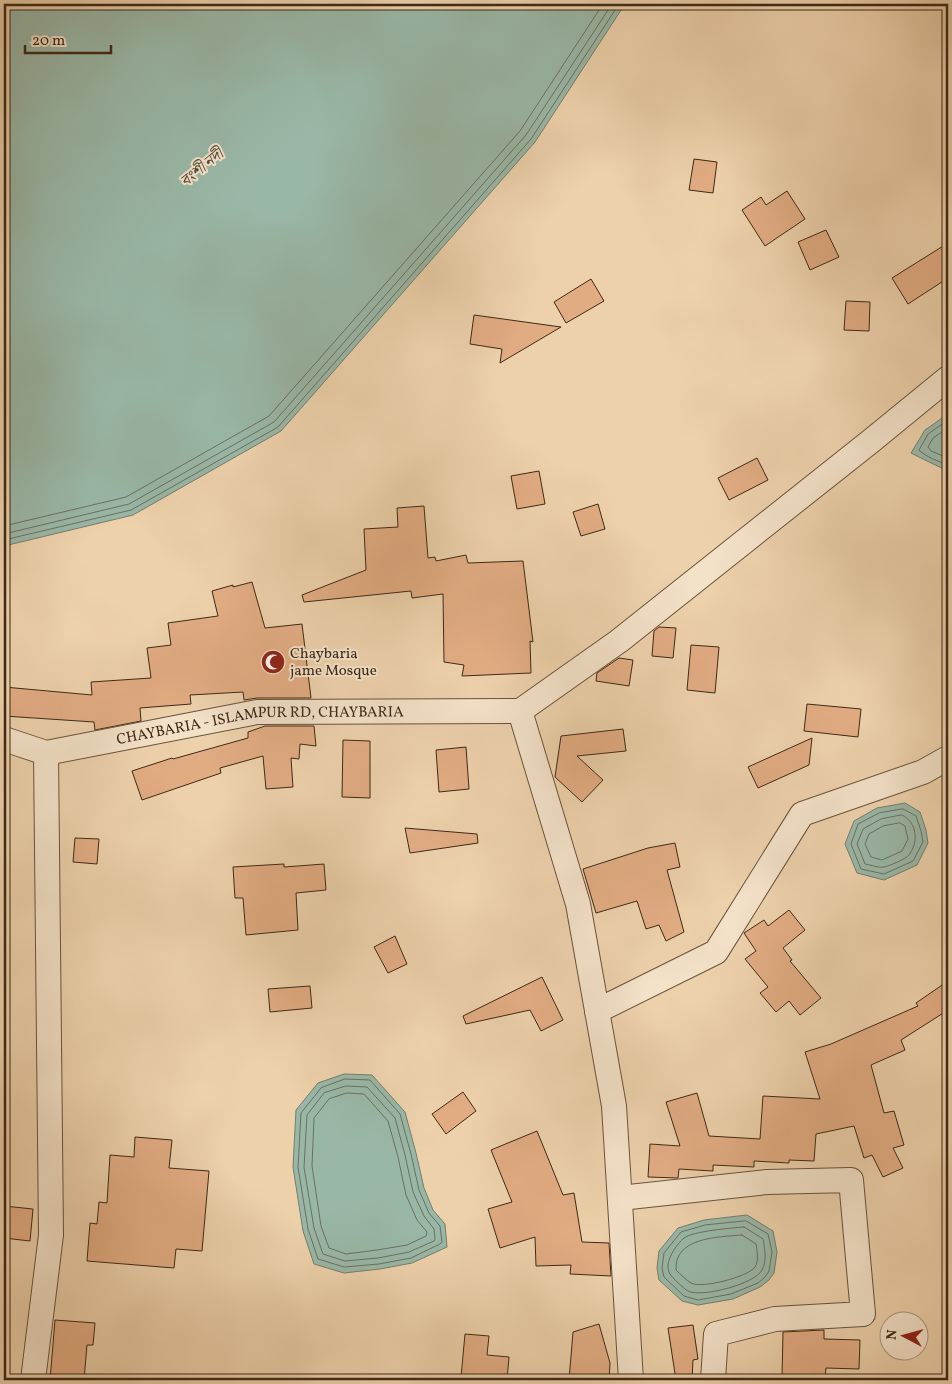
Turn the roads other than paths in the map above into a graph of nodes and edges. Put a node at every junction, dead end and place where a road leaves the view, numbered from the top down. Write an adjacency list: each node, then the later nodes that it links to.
1 (948, 378): 2 (street)
2 (520, 711): 4 (street, CHAYBARIA - ISLAMPUR RD, CHAYBARIA); 6 (street)
3 (4, 739): 4 (street)
4 (46, 754): 8 (street)
5 (948, 758): 6 (street)
6 (597, 1011): 7 (street)
7 (620, 1198): 9 (street); 10 (street)
8 (33, 1380)
9 (631, 1380)
10 (713, 1380)

